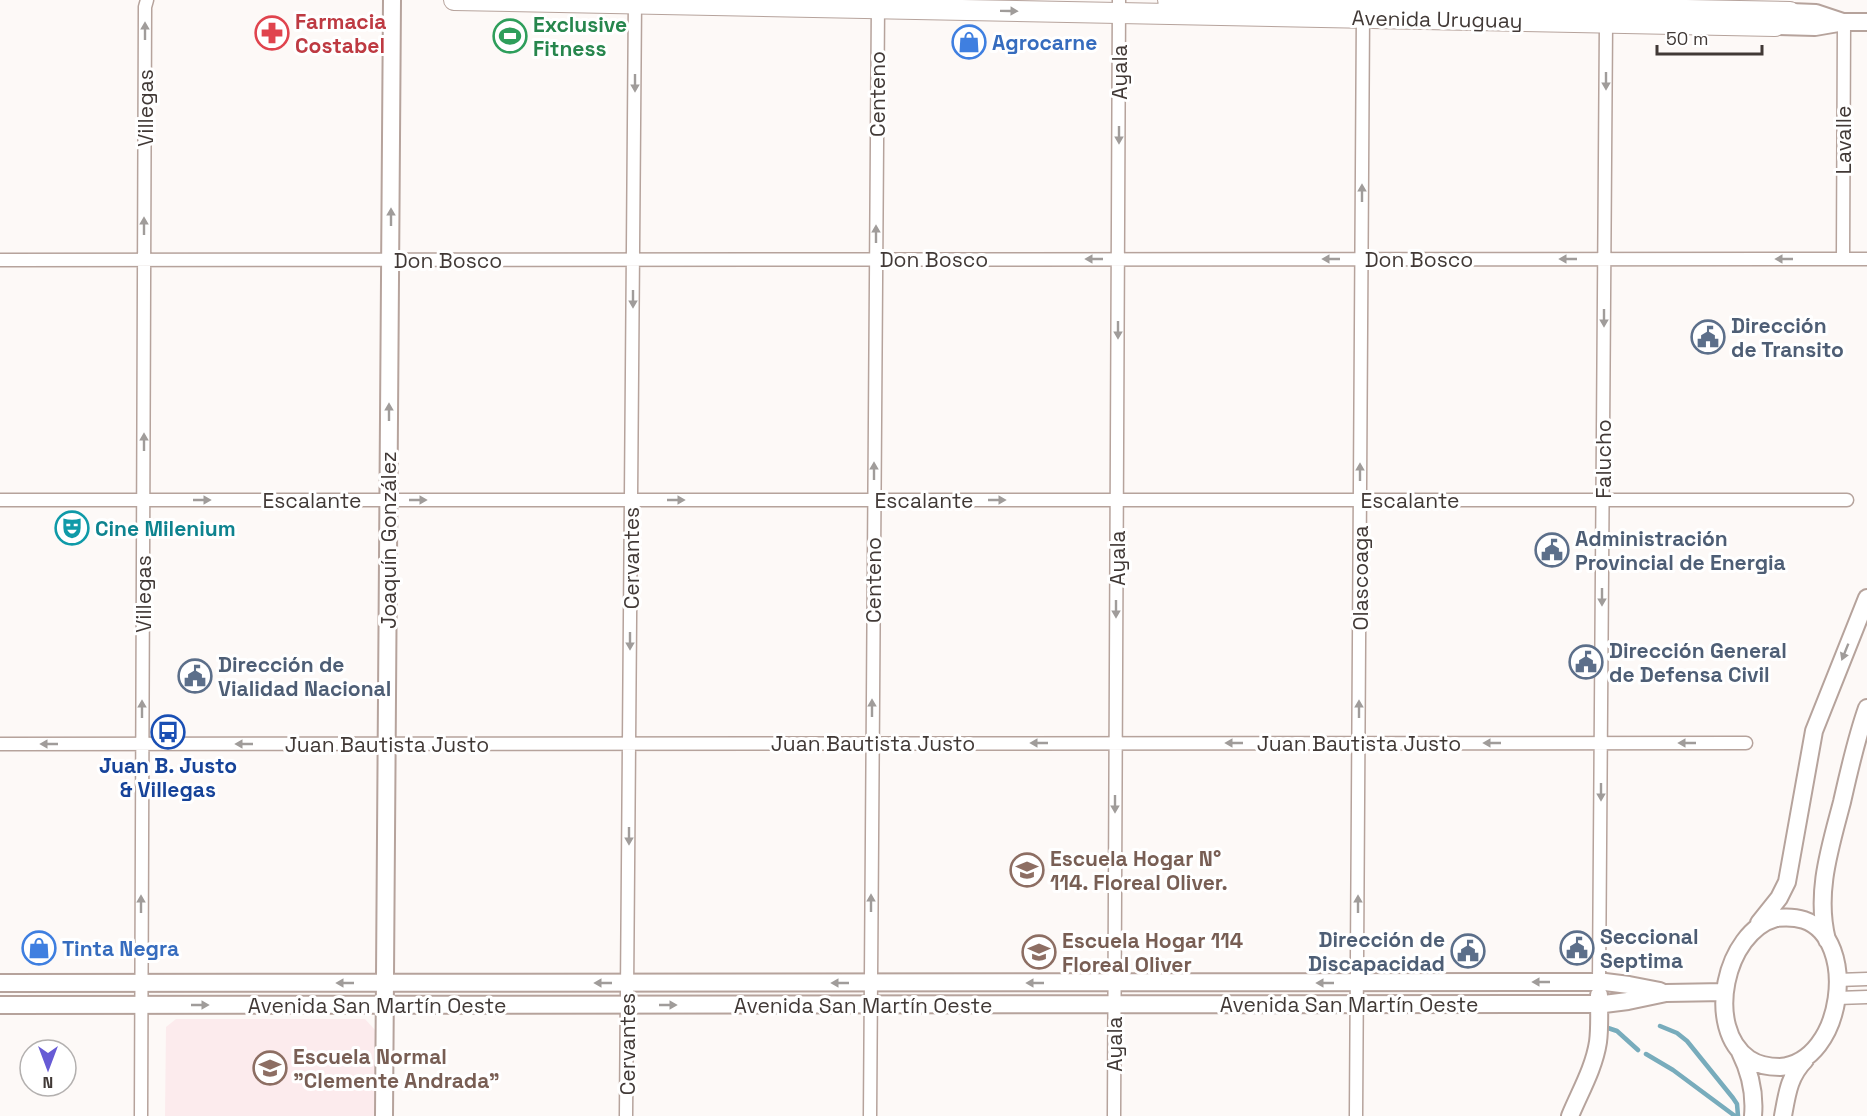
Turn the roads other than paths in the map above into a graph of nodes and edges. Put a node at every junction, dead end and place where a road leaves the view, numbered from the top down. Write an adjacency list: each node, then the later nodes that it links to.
1 (147, 0): 26 (street, Villegas, one-way to 1)
2 (392, 0): 27 (main road, Joaquín González, one-way to 2)
3 (454, 0): 5 (main road, Avenida Uruguay)
4 (1168, 0): 9 (main road, Avenida Uruguay)
5 (525, 1): 6 (main road, Avenida Uruguay)
6 (547, 1): 7 (main road, Avenida Uruguay)
7 (635, 2): 8 (main road, Avenida Uruguay); 28 (street, Cervantes, one-way to 28)
8 (878, 4): 13 (main road, Avenida Uruguay, one-way to 13); 19 (street, Centeno, one-way to 8)
9 (1232, 4): 13 (main road, Avenida Uruguay); 15 (main road, Avenida Uruguay)
10 (1667, 5): 11 (main road, Avenida Uruguay); 14 (main road, Avenida Uruguay)
11 (1761, 6): 12 (main road, Avenida Uruguay); 18 (main road)
12 (1790, 6): 16 (main road, Avenida Uruguay); 18 (main road)
13 (1119, 7): 20 (street, Ayala, one-way to 20)
14 (1599, 10): 15 (main road, Avenida Uruguay); 18 (main road, Avenida Uruguay); 22 (street, Falucho, one-way to 22)
15 (1363, 11): 21 (street, Olascoaga, one-way to 15)
16 (1844, 22): 17 (main road, Avenida Uruguay); 18 (main road, Avenida Uruguay); 23 (street, Lavalle)
17 (1867, 22)
18 (1775, 26)
19 (876, 259): 20 (street, Don Bosco, one-way to 19); 28 (street, Don Bosco); 33 (street, Centeno, one-way to 19)
20 (1118, 259): 21 (street, Don Bosco, one-way to 20); 34 (street, Ayala, one-way to 34)
21 (1362, 259): 22 (street, Don Bosco, one-way to 21); 35 (street, Olascoaga, one-way to 21)
22 (1605, 259): 23 (street, Don Bosco, one-way to 22); 36 (street, Falucho, one-way to 36)
23 (1843, 259): 24 (street, Don Bosco)
24 (1867, 259)
25 (0, 260): 26 (street, Don Bosco)
26 (144, 260): 27 (street, Don Bosco); 30 (street, Villegas, one-way to 26)
27 (391, 260): 28 (street, Don Bosco); 31 (main road, Joaquín González, one-way to 27)
28 (633, 260): 32 (street, Cervantes, one-way to 32)
29 (0, 500): 30 (street, Escalante)
30 (143, 500): 31 (street, Escalante, one-way to 31); 46 (street, Villegas, one-way to 30)
31 (389, 500): 32 (street, Escalante, one-way to 32); 47 (main road, Joaquín González)
32 (631, 500): 33 (street, Escalante, one-way to 33); 48 (street, Cervantes, one-way to 48)
33 (874, 500): 34 (street, Escalante, one-way to 34); 40 (street, Centeno, one-way to 33)
34 (1117, 500): 35 (street, Escalante); 41 (street, Ayala, one-way to 41)
35 (1360, 500): 36 (street, Escalante); 42 (street, Olascoaga, one-way to 35)
36 (1603, 500): 37 (street, Escalante); 43 (street, Falucho, one-way to 43)
37 (1847, 500)
38 (1867, 598): 49 (main road, one-way to 49)
39 (1867, 708): 50 (main road)
40 (872, 743): 41 (street, Juan Bautista Justo, one-way to 40); 48 (street, Juan Bautista Justo); 60 (street, Centeno, one-way to 40)
41 (1116, 743): 42 (street, Juan Bautista Justo, one-way to 41); 53 (street, Ayala, one-way to 53)
42 (1359, 743): 43 (street, Juan Bautista Justo, one-way to 42); 54 (street, Olascoaga, one-way to 42)
43 (1601, 743): 44 (street, Juan Bautista Justo, one-way to 43); 55 (street, Falucho, one-way to 55)
44 (1746, 743)
45 (0, 744): 46 (street, Juan Bautista Justo, one-way to 45)
46 (142, 744): 47 (street, Juan Bautista Justo, one-way to 46); 57 (street, Villegas, one-way to 46)
47 (387, 744): 48 (street, Juan Bautista Justo); 58 (main road, Joaquín González)
48 (630, 744): 59 (street, Cervantes, one-way to 59)
49 (1752, 932): 50 (main road); 61 (main road)
50 (1827, 941): 52 (main road)
51 (1867, 979): 52 (street)
52 (1838, 980): 64 (main road)
53 (1114, 982): 54 (main road, Avenida San Martín Oeste, one-way to 53); 60 (main road, Avenida San Martín Oeste, one-way to 60); 65 (street, Ayala)
54 (1357, 982): 55 (main road, Avenida San Martín Oeste, one-way to 54); 66 (street, Olascoaga)
55 (1599, 982): 62 (main road, Avenida San Martín Oeste); 67 (main road)
56 (0, 983): 57 (main road, Avenida San Martín Oeste)
57 (141, 983): 58 (main road, Avenida San Martín Oeste, one-way to 57); 69 (street, Villegas)
58 (385, 983): 59 (main road, Avenida San Martín Oeste, one-way to 58); 70 (main road, Joaquín González)
59 (627, 983): 60 (main road, Avenida San Martín Oeste, one-way to 59); 71 (street, Cervantes)
60 (870, 983): 72 (street, Centeno)
61 (1725, 992): 62 (main road, Avenida San Martín Oeste); 73 (main road)
62 (1666, 993): 67 (main road, Avenida San Martín Oeste)
63 (1867, 997): 64 (street)
64 (1837, 998): 74 (main road)
65 (1114, 1004): 66 (main road, Avenida San Martín Oeste); 72 (main road, Avenida San Martín Oeste); 79 (street, Ayala)
66 (1357, 1004): 67 (main road, Avenida San Martín Oeste); 80 (street, Olascoaga)
67 (1599, 1004): 81 (main road)
68 (0, 1005): 69 (main road, Avenida San Martín Oeste)
69 (141, 1005): 70 (main road, Avenida San Martín Oeste, one-way to 70); 75 (street, Villegas)
70 (385, 1005): 71 (main road, Avenida San Martín Oeste); 76 (main road, Joaquín González)
71 (627, 1005): 72 (main road, Avenida San Martín Oeste, one-way to 72); 77 (street, Cervantes)
72 (870, 1005): 78 (street, Centeno)
73 (1736, 1046): 74 (main road); 82 (main road)
74 (1809, 1056): 83 (main road)
75 (141, 1116)
76 (384, 1116)
77 (626, 1116)
78 (870, 1116)
79 (1114, 1116)
80 (1356, 1116)
81 (1570, 1116)
82 (1753, 1116)
83 (1783, 1116)

